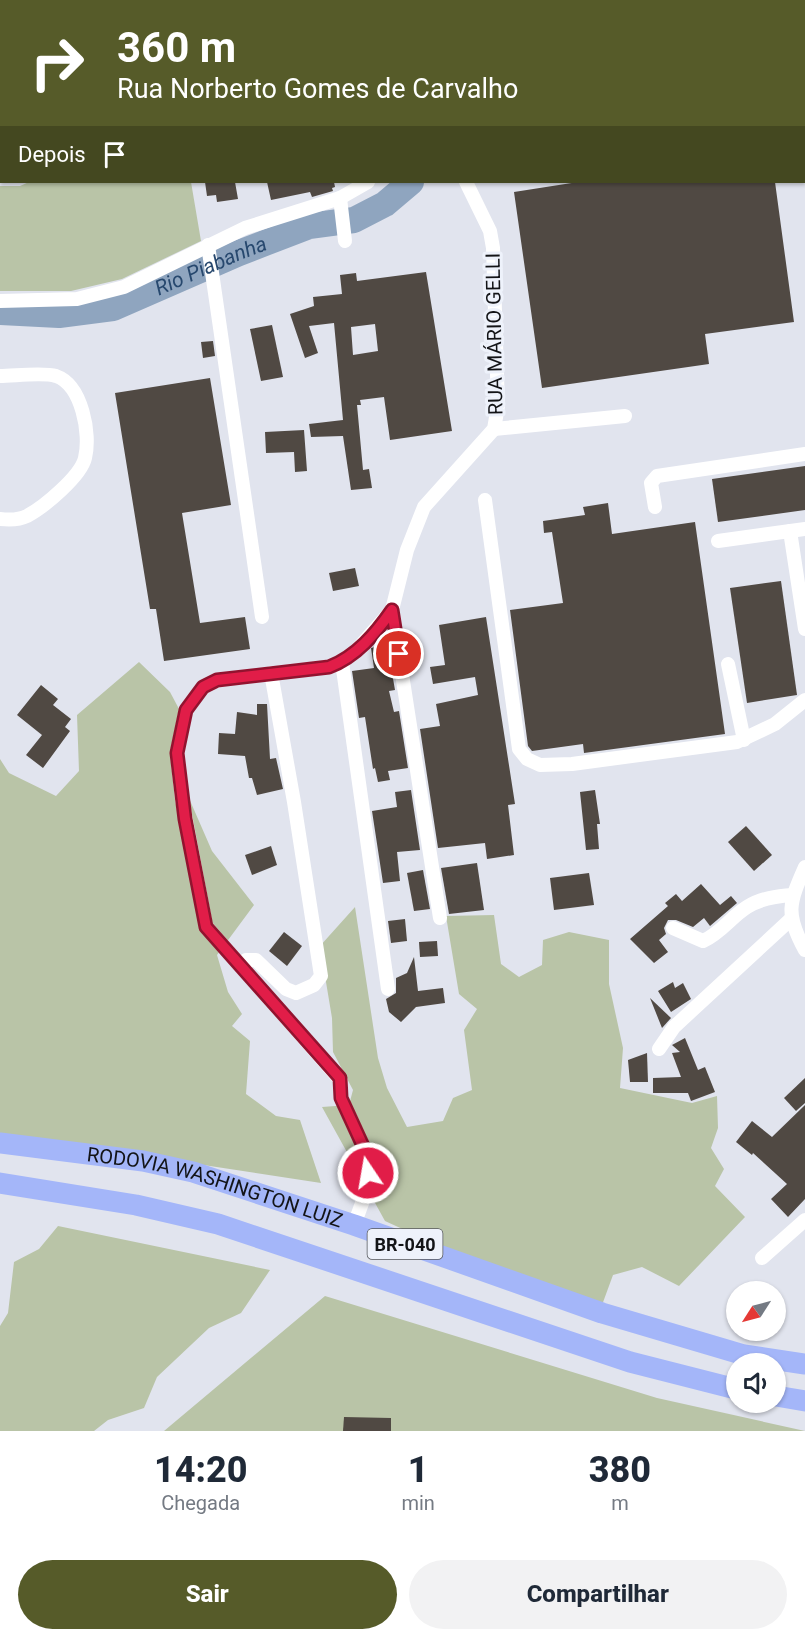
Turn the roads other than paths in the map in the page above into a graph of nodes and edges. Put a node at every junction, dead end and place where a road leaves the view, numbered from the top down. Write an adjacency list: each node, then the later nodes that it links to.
1 (365, 183): 3 (street)
2 (466, 183): 9 (street, RUA MÁRIO GELLI)
3 (343, 191): 4 (street); 5 (street)
4 (345, 241)
5 (208, 245): 6 (street); 18 (street)
6 (0, 301)
7 (0, 376): 13 (street)
8 (625, 416): 9 (street)
9 (494, 429): 17 (street, RUA MÁRIO GELLI)
10 (805, 454): 12 (street)
11 (485, 500): 24 (street)
12 (655, 507)
13 (0, 519)
14 (805, 529): 15 (street)
15 (790, 531): 16 (street); 19 (street)
16 (718, 541)
17 (392, 610): 20 (street, RUA MÁRIO GELLI); 27 (street)
18 (262, 617)
19 (805, 629)
20 (342, 663): 22 (street); 32 (street)
21 (728, 664): 24 (street)
22 (271, 673): 31 (street); 31 (street)
23 (805, 700): 24 (street)
24 (744, 740)
25 (805, 867): 26 (street)
26 (793, 895): 28 (street); 29 (street)
27 (440, 918)
28 (791, 919): 30 (street); 33 (street)
29 (673, 927)
30 (805, 950)
31 (242, 968): 37 (street)
32 (388, 989)
33 (659, 1049)
34 (0, 1143): 37 (highway, RODOVIA WASHINGTON LUIZ / BR-040)
35 (0, 1183): 40 (highway, RODOVIA WASHINGTON LUIZ / BR-040)
36 (805, 1220): 38 (street)
37 (354, 1225): 39 (highway, RODOVIA WASHINGTON LUIZ / BR-040)
38 (762, 1258)
39 (805, 1364)
40 (726, 1386)
41 (786, 1398): 42 (highway)
42 (805, 1401)

